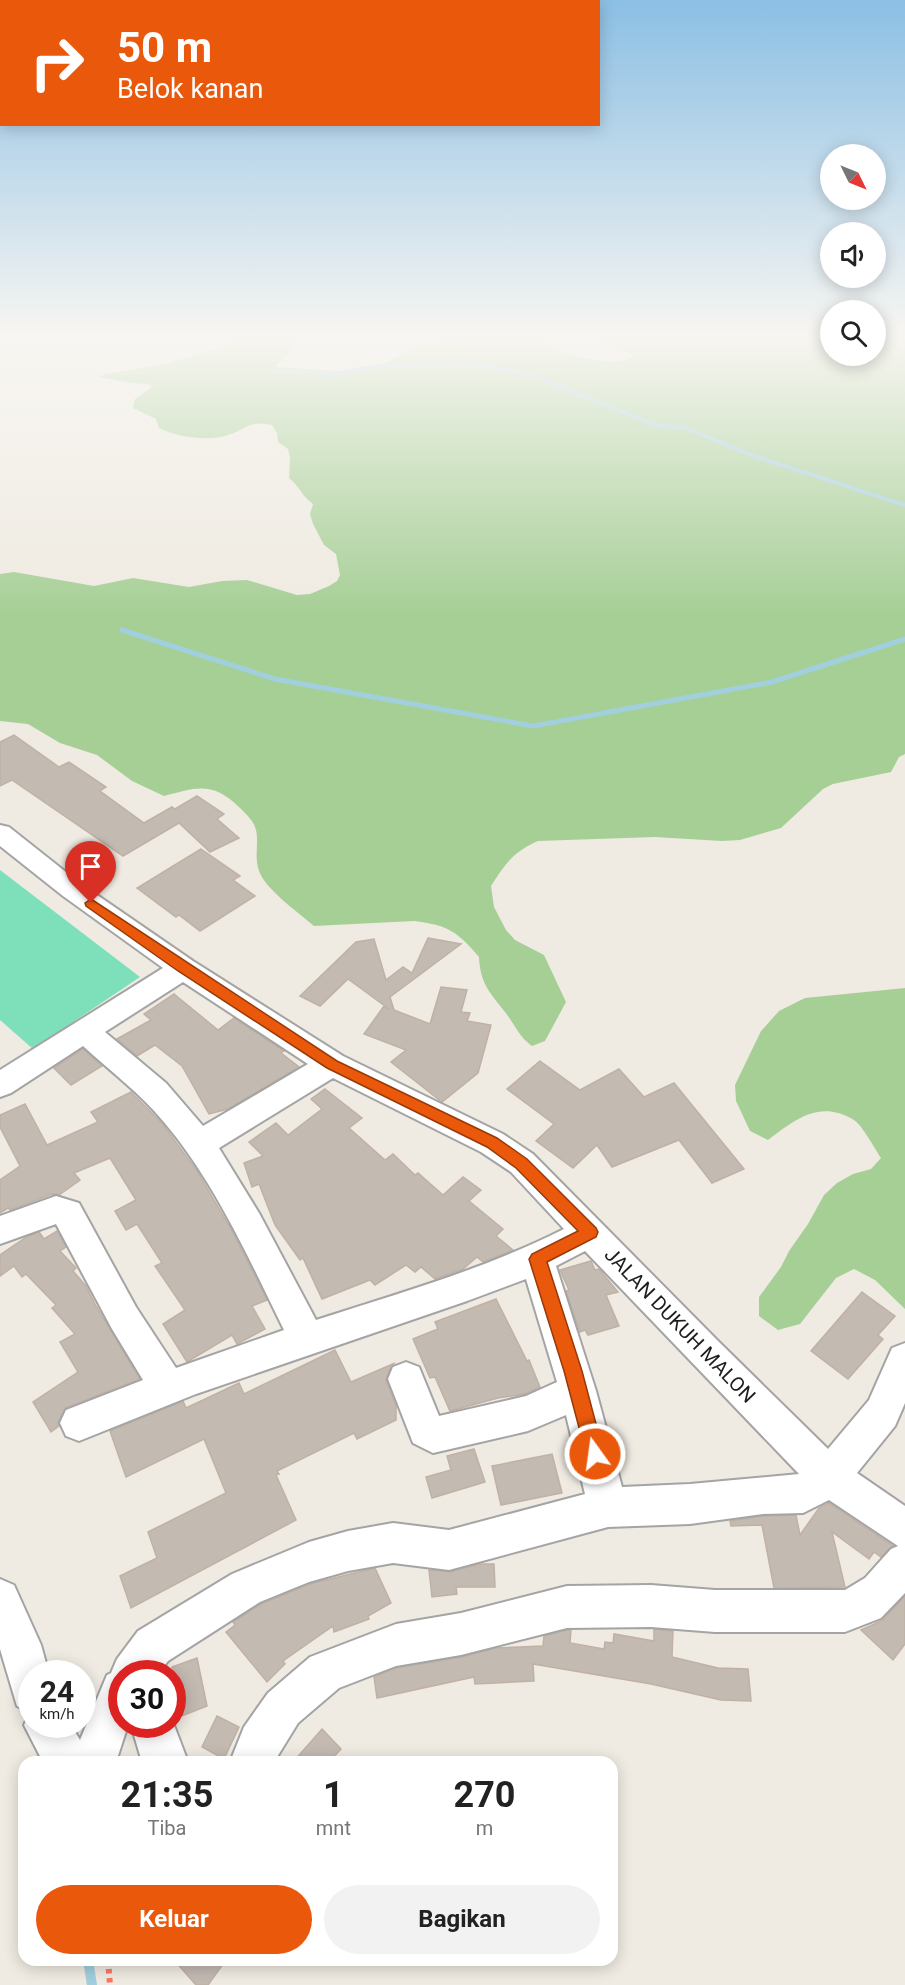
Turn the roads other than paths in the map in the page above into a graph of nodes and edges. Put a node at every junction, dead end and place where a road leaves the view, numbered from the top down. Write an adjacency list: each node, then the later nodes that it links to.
1 (0, 833): 2 (street, JALAN DUKUH MALON)
2 (183, 968): 3 (street); 4 (street, JALAN DUKUH MALON)
3 (84, 1031): 5 (street); 6 (street)
4 (332, 1065): 6 (street); 8 (street, JALAN DUKUH MALON)
5 (0, 1085)
6 (199, 1144): 10 (street)
7 (0, 1230): 13 (street)
8 (590, 1232): 9 (street); 16 (street, JALAN DUKUH MALON)
9 (537, 1259): 10 (street); 14 (street)
10 (306, 1339): 13 (street)
11 (905, 1360): 16 (street)
12 (406, 1379): 14 (street)
13 (168, 1388): 15 (street)
14 (578, 1391): 17 (street)
15 (79, 1422)
16 (829, 1477): 17 (street); 18 (street, JALAN DUKUH MALON)
17 (608, 1508): 22 (street)
18 (905, 1529)
19 (905, 1563): 29 (street)
20 (0, 1599): 21 (street)
21 (24, 1660)
22 (152, 1660)
23 (108, 1721): 27 (street)
24 (54, 1738): 26 (street)
25 (156, 1738): 28 (street)
26 (64, 1756)
27 (96, 1756)
28 (162, 1756)
29 (255, 1756)

